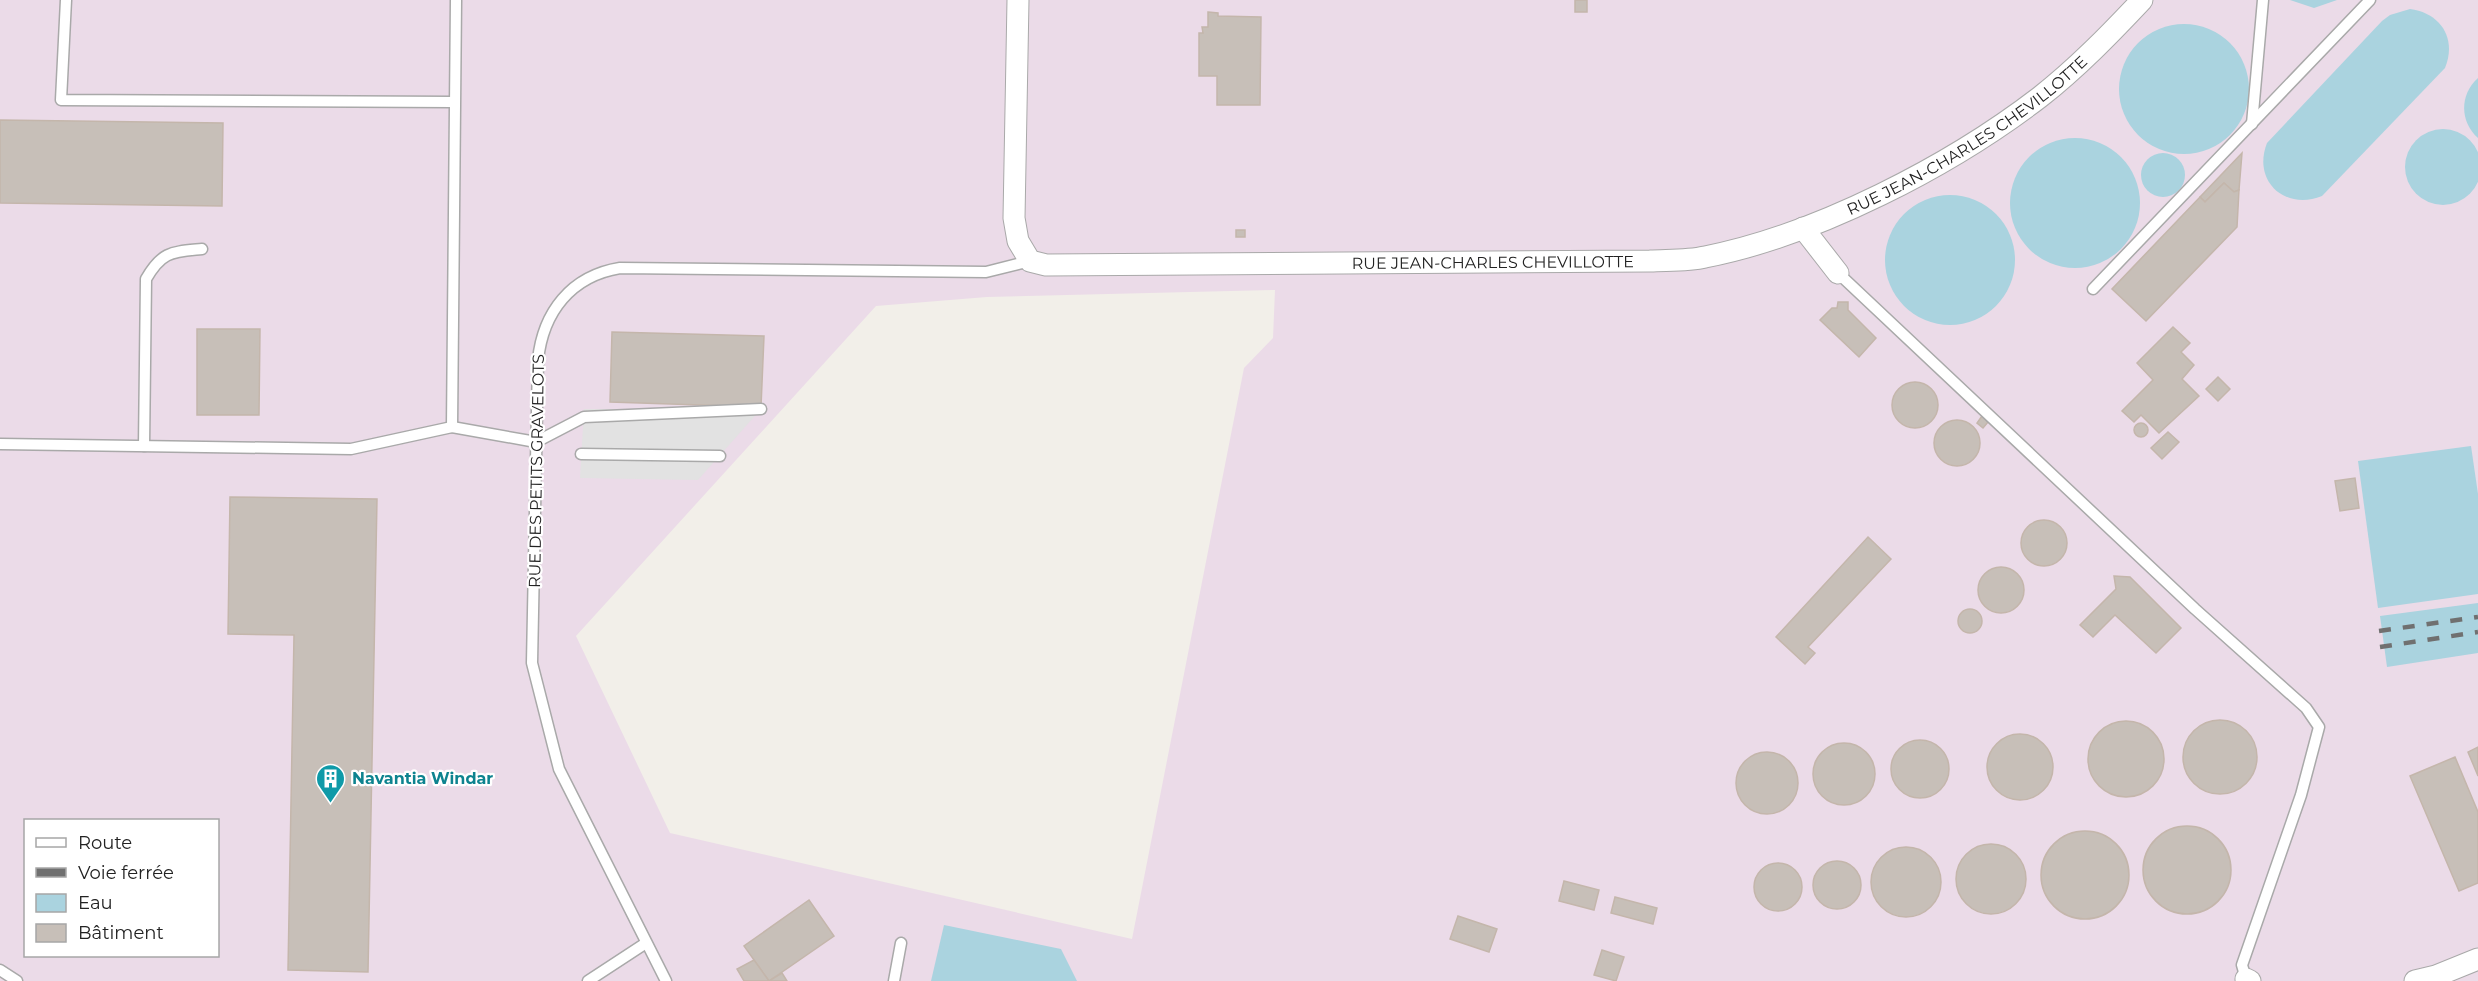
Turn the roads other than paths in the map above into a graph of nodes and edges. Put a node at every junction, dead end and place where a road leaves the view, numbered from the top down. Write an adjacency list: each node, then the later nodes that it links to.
1 (66, 0): 7 (lane)
2 (456, 0): 7 (lane)
3 (1018, 0): 11 (street)
4 (2142, 0): 9 (street, RUE JEAN-CHARLES CHEVILLOTTE)
5 (2263, 0): 8 (lane)
6 (2370, 0): 8 (lane)
7 (453, 102): 15 (lane)
8 (2252, 124): 13 (lane)
9 (1803, 228): 11 (street, RUE JEAN-CHARLES CHEVILLOTTE); 12 (street)
10 (202, 249): 18 (lane)
11 (1030, 261): 16 (lane, RUE DES PETITS GRAVELOTS)
12 (1838, 273): 25 (lane)
13 (2093, 289)
14 (761, 410): 16 (lane)
15 (452, 427): 16 (lane); 18 (lane)
16 (536, 442): 21 (lane, RUE DES PETITS GRAVELOTS)
17 (0, 444): 18 (lane)
18 (144, 446)
19 (581, 454): 20 (lane)
20 (720, 456)
21 (646, 943): 27 (lane); 28 (lane, RUE DES PETITS GRAVELOTS)
22 (901, 943): 29 (lane)
23 (2478, 959): 30 (street)
24 (0, 970): 26 (lane)
25 (2248, 980)
26 (17, 981)
27 (588, 981)
28 (666, 981)
29 (894, 981)
30 (2415, 981)

